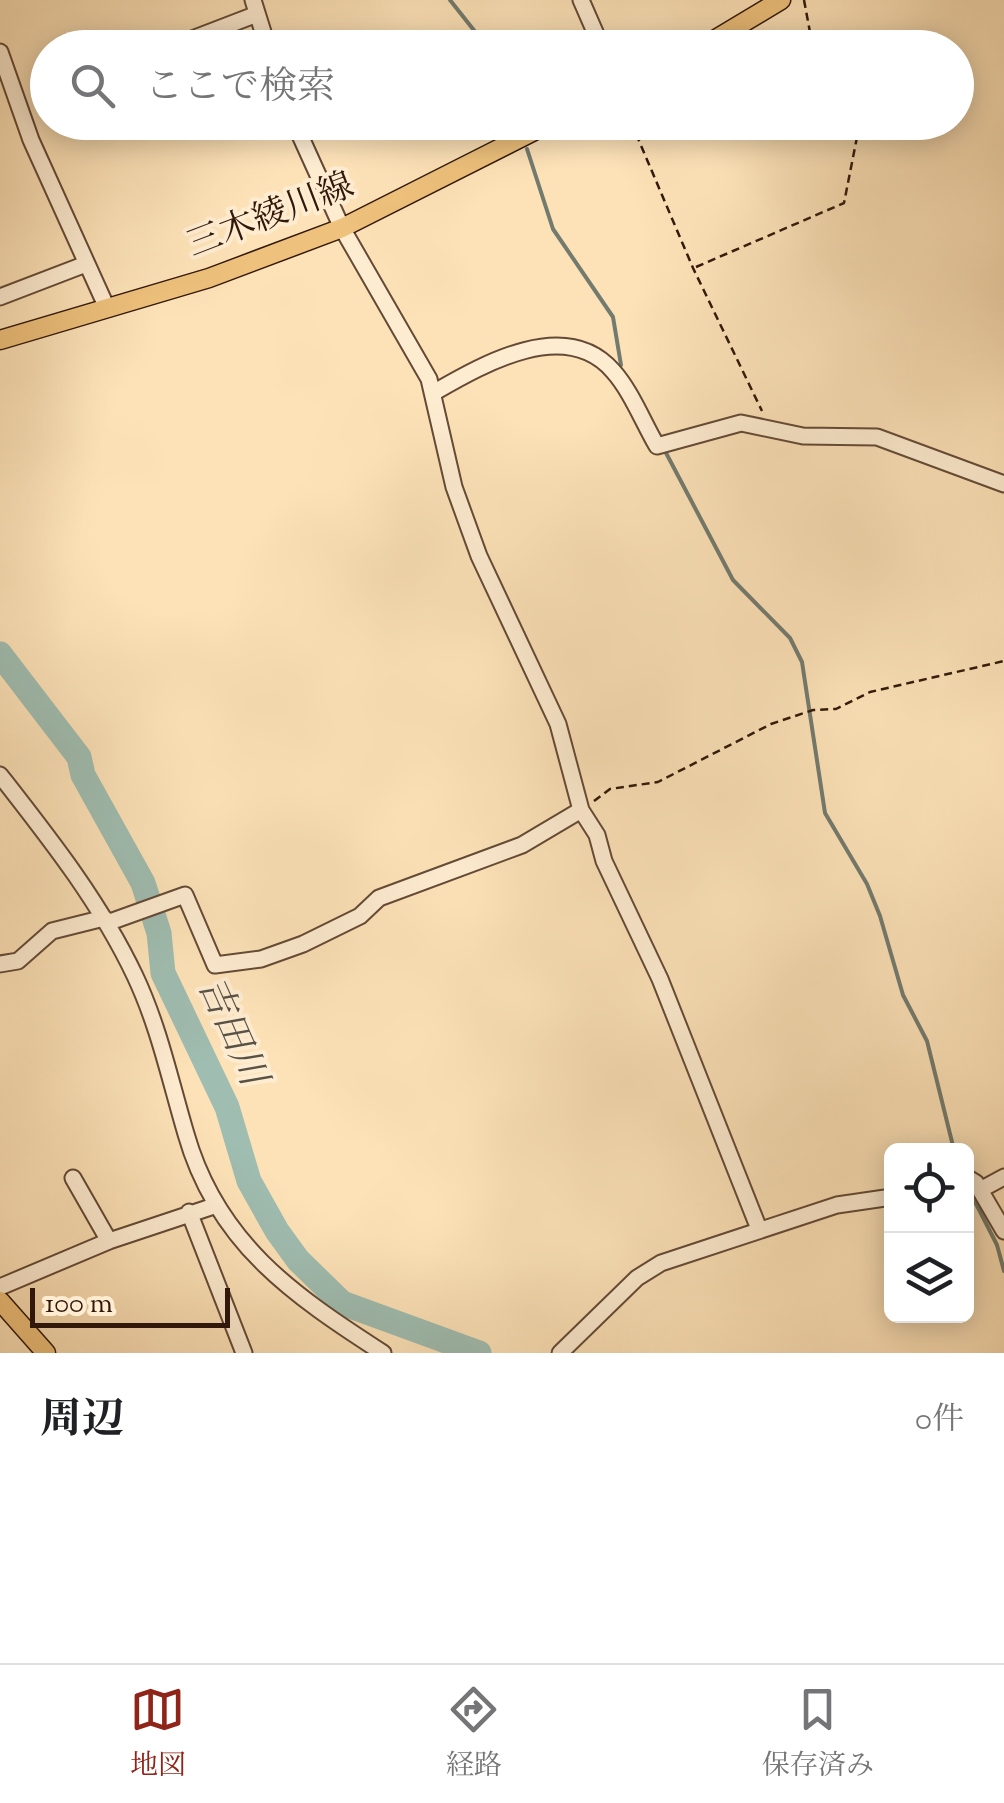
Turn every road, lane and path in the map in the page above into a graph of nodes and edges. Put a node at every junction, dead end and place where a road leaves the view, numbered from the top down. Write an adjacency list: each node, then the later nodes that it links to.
1 (581, 0): 6 (street)
2 (780, 0): 7 (main road)
3 (804, 0): 8 (path)
4 (255, 7): 5 (street)
5 (211, 30)
6 (594, 30)
7 (731, 30)
8 (810, 30)
9 (0, 52): 10 (street)
10 (30, 137)
11 (31, 140): 17 (street)
12 (302, 140): 16 (street)
13 (516, 140): 16 (main road, 三木綾川線)
14 (640, 140): 18 (path)
15 (856, 140): 18 (path)
16 (342, 228): 20 (main road, 三木綾川線); 22 (street)
17 (86, 264): 19 (street); 20 (street)
18 (693, 268): 23 (path)
19 (0, 297)
20 (107, 308): 21 (main road, 三木綾川線)
21 (0, 340)
22 (433, 392): 23 (street); 27 (street)
23 (769, 426): 24 (street)
24 (1004, 484)
25 (1004, 661): 27 (path)
26 (0, 775): 28 (street)
27 (581, 810): 28 (street); 37 (street)
28 (105, 920): 29 (street); 35 (street)
29 (0, 964)
30 (1004, 1177): 33 (street)
31 (73, 1178): 39 (street)
32 (974, 1184): 33 (street)
33 (980, 1190): 38 (street)
34 (884, 1198): 37 (street)
35 (214, 1206): 36 (street); 44 (street)
36 (190, 1212): 39 (street); 43 (street)
37 (759, 1229): 45 (street)
38 (1004, 1231)
39 (109, 1241): 40 (street)
40 (0, 1287)
41 (0, 1302): 42 (main road)
42 (46, 1353)
43 (244, 1353)
44 (383, 1353)
45 (560, 1353)

